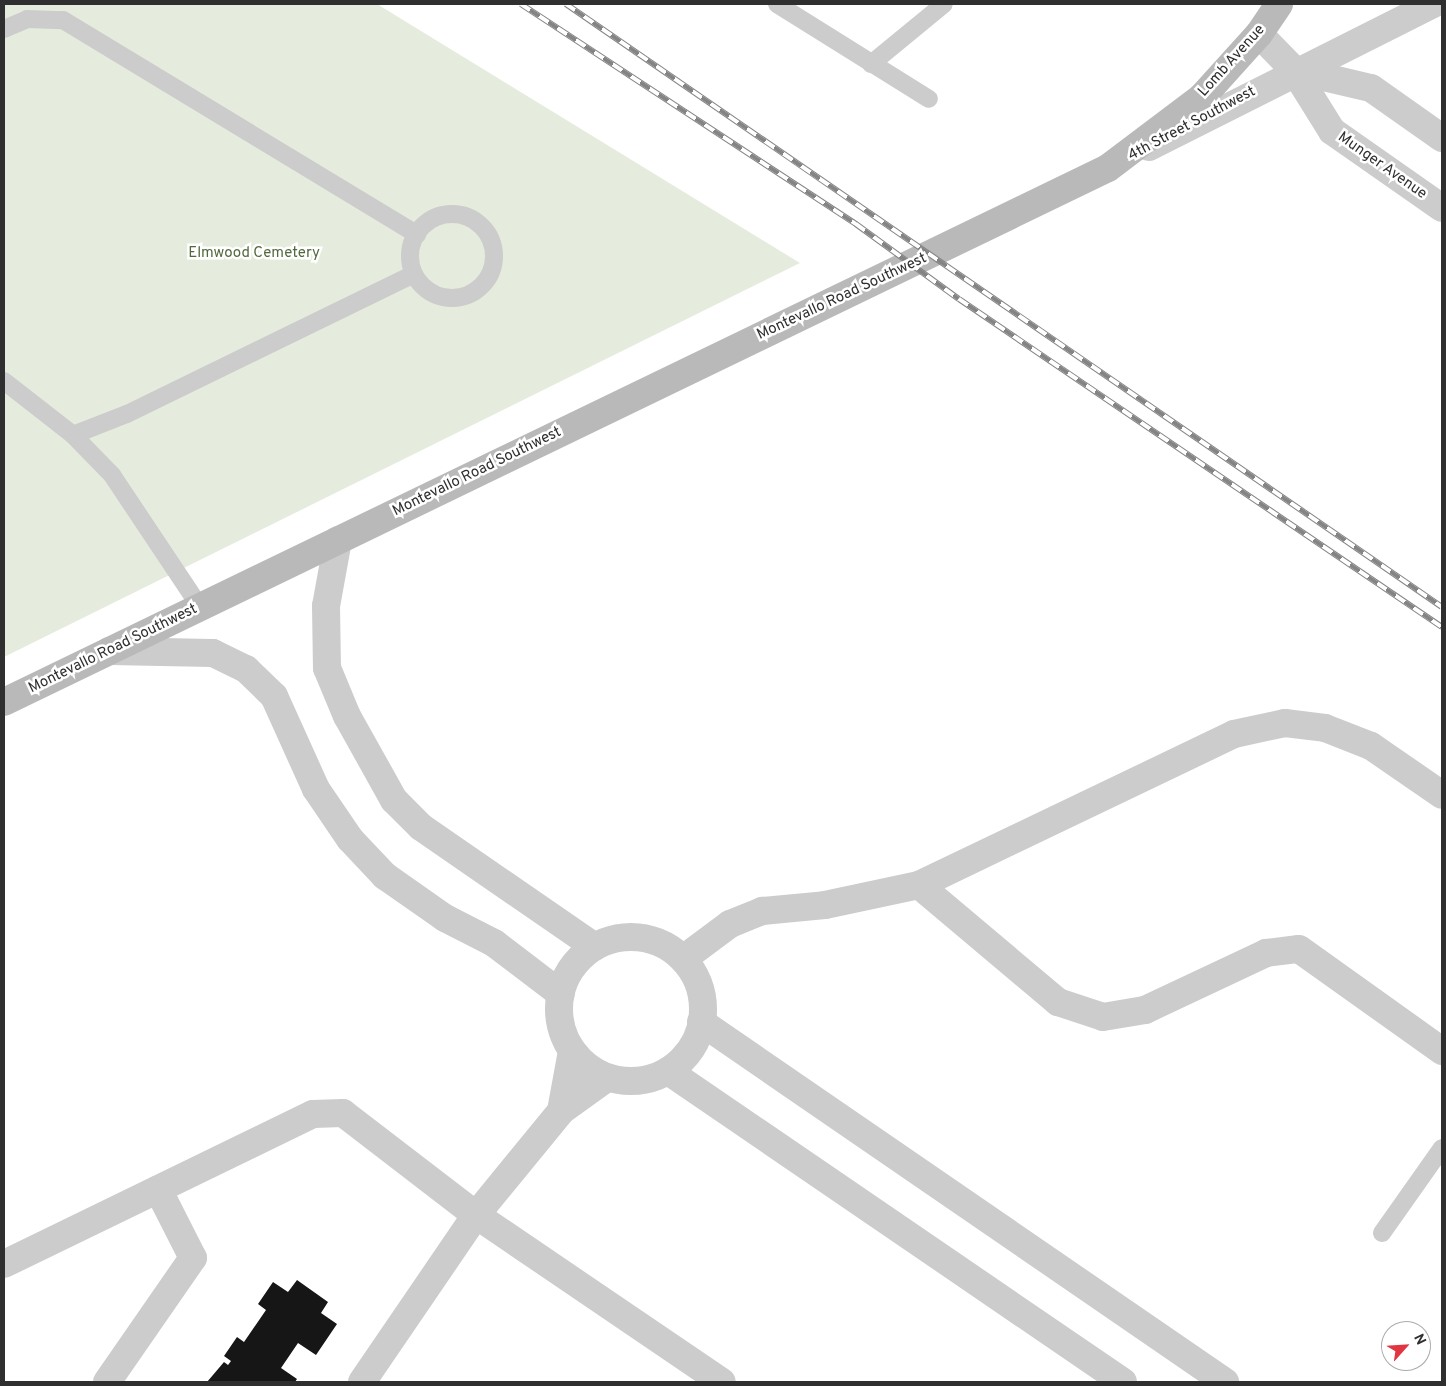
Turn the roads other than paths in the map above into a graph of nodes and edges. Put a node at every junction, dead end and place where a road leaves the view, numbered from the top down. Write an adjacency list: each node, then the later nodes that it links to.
1 (777, 4): 7 (lane)
2 (944, 4): 7 (lane)
3 (1279, 4): 6 (main road, Lomb Avenue)
4 (1433, 4): 8 (street, 4th Street Southwest)
5 (4, 29): 13 (lane)
6 (1259, 34): 8 (street, Munger Avenue); 11 (main road, Lomb Avenue)
7 (871, 64): 9 (lane)
8 (1294, 70): 10 (street); 11 (street, 4th Street Southwest); 12 (street, Munger Avenue)
9 (929, 99)
10 (1442, 138)
11 (1108, 168): 14 (main road, 4th Street Southwest)
12 (1442, 208)
13 (417, 234): 15 (lane); 15 (lane)
14 (952, 246): 18 (main road, Montevallo Road Southwest)
15 (414, 274): 17 (lane)
16 (4, 381): 17 (lane)
17 (72, 435): 19 (lane)
18 (338, 540): 19 (main road, Montevallo Road Southwest); 24 (street)
19 (200, 607): 20 (main road, Montevallo Road Southwest)
20 (109, 651): 21 (main road, Montevallo Road Southwest); 26 (street)
21 (4, 702)
22 (1442, 795): 23 (street)
23 (919, 886): 25 (street); 29 (street)
24 (595, 946): 25 (street); 26 (street)
25 (683, 960): 27 (street)
26 (561, 994): 28 (street)
27 (701, 1022): 30 (street); 42 (street)
28 (572, 1051): 31 (street); 32 (street)
29 (1442, 1051)
30 (668, 1071): 31 (street); 41 (street)
31 (607, 1078): 32 (street)
32 (562, 1111): 35 (street)
33 (1442, 1148): 36 (lane)
34 (158, 1189): 35 (street); 37 (street); 38 (street)
35 (476, 1215): 39 (street); 40 (street)
36 (1382, 1233)
37 (4, 1264)
38 (107, 1382)
39 (362, 1382)
40 (722, 1382)
41 (1123, 1382)
42 (1225, 1382)

